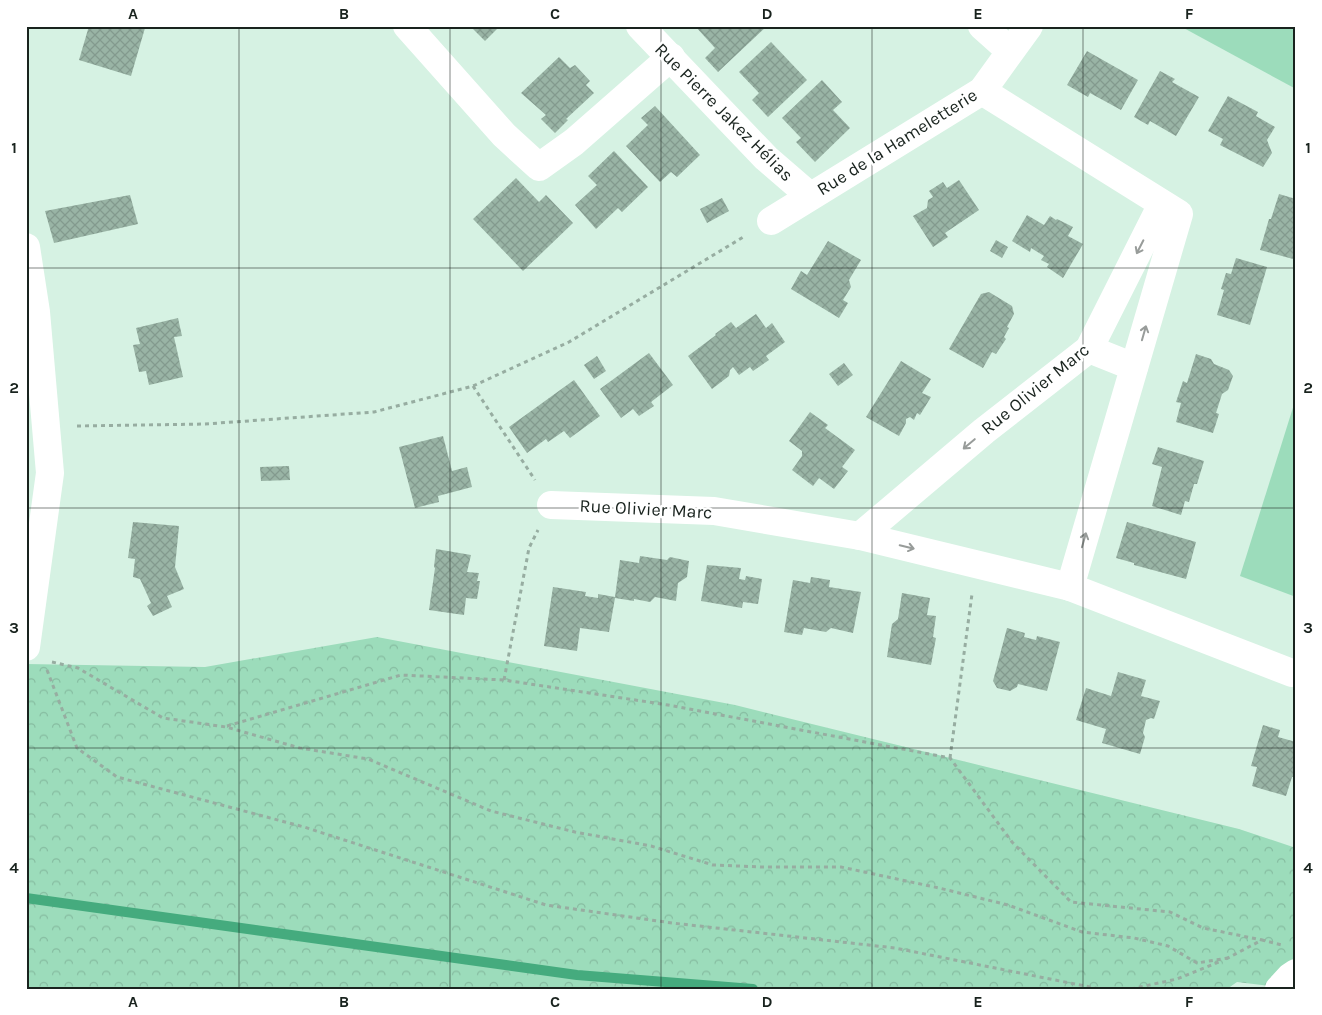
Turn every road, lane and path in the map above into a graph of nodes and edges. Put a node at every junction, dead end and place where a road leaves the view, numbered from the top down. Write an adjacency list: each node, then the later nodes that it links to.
1 (407, 26): 6 (street)
2 (640, 26): 6 (street, Rue Pierre Jakez Hélias)
3 (982, 26): 5 (street)
4 (1029, 26): 5 (street, Rue de la Hameletterie)
5 (1010, 51): 7 (street, Rue de la Hameletterie)
6 (671, 57): 8 (street, Rue Pierre Jakez Hélias)
7 (982, 91): 8 (street, Rue de la Hameletterie); 9 (street)
8 (810, 196): 10 (street, Rue de la Hameletterie)
9 (1171, 209): 12 (street, Rue Olivier Marc, one-way to 12); 13 (street, one-way to 9)
10 (771, 221): 14 (path)
11 (26, 247): 15 (street)
12 (1089, 349): 13 (street); 17 (street, Rue Olivier Marc, one-way to 17)
13 (1134, 367): 19 (street, one-way to 13)
14 (474, 386): 15 (path); 16 (path)
15 (46, 427): 20 (street)
16 (551, 504): 17 (street, Rue Olivier Marc); 23 (path)
17 (860, 536): 18 (street, Rue Olivier Marc, one-way to 18)
18 (976, 564): 19 (street, Rue Olivier Marc); 25 (path)
19 (1070, 587): 22 (street, Rue Olivier Marc)
20 (34, 653): 24 (path)
21 (46, 668): 30 (path)
22 (1292, 673)
23 (504, 680): 24 (path); 25 (path)
24 (226, 727): 28 (path)
25 (950, 758): 26 (path)
26 (1262, 940): 27 (path); 28 (path)
27 (1287, 946)
28 (1228, 958): 31 (path)
29 (1296, 973): 32 (street)
30 (1100, 989)
31 (1131, 989)
32 (1279, 989)

